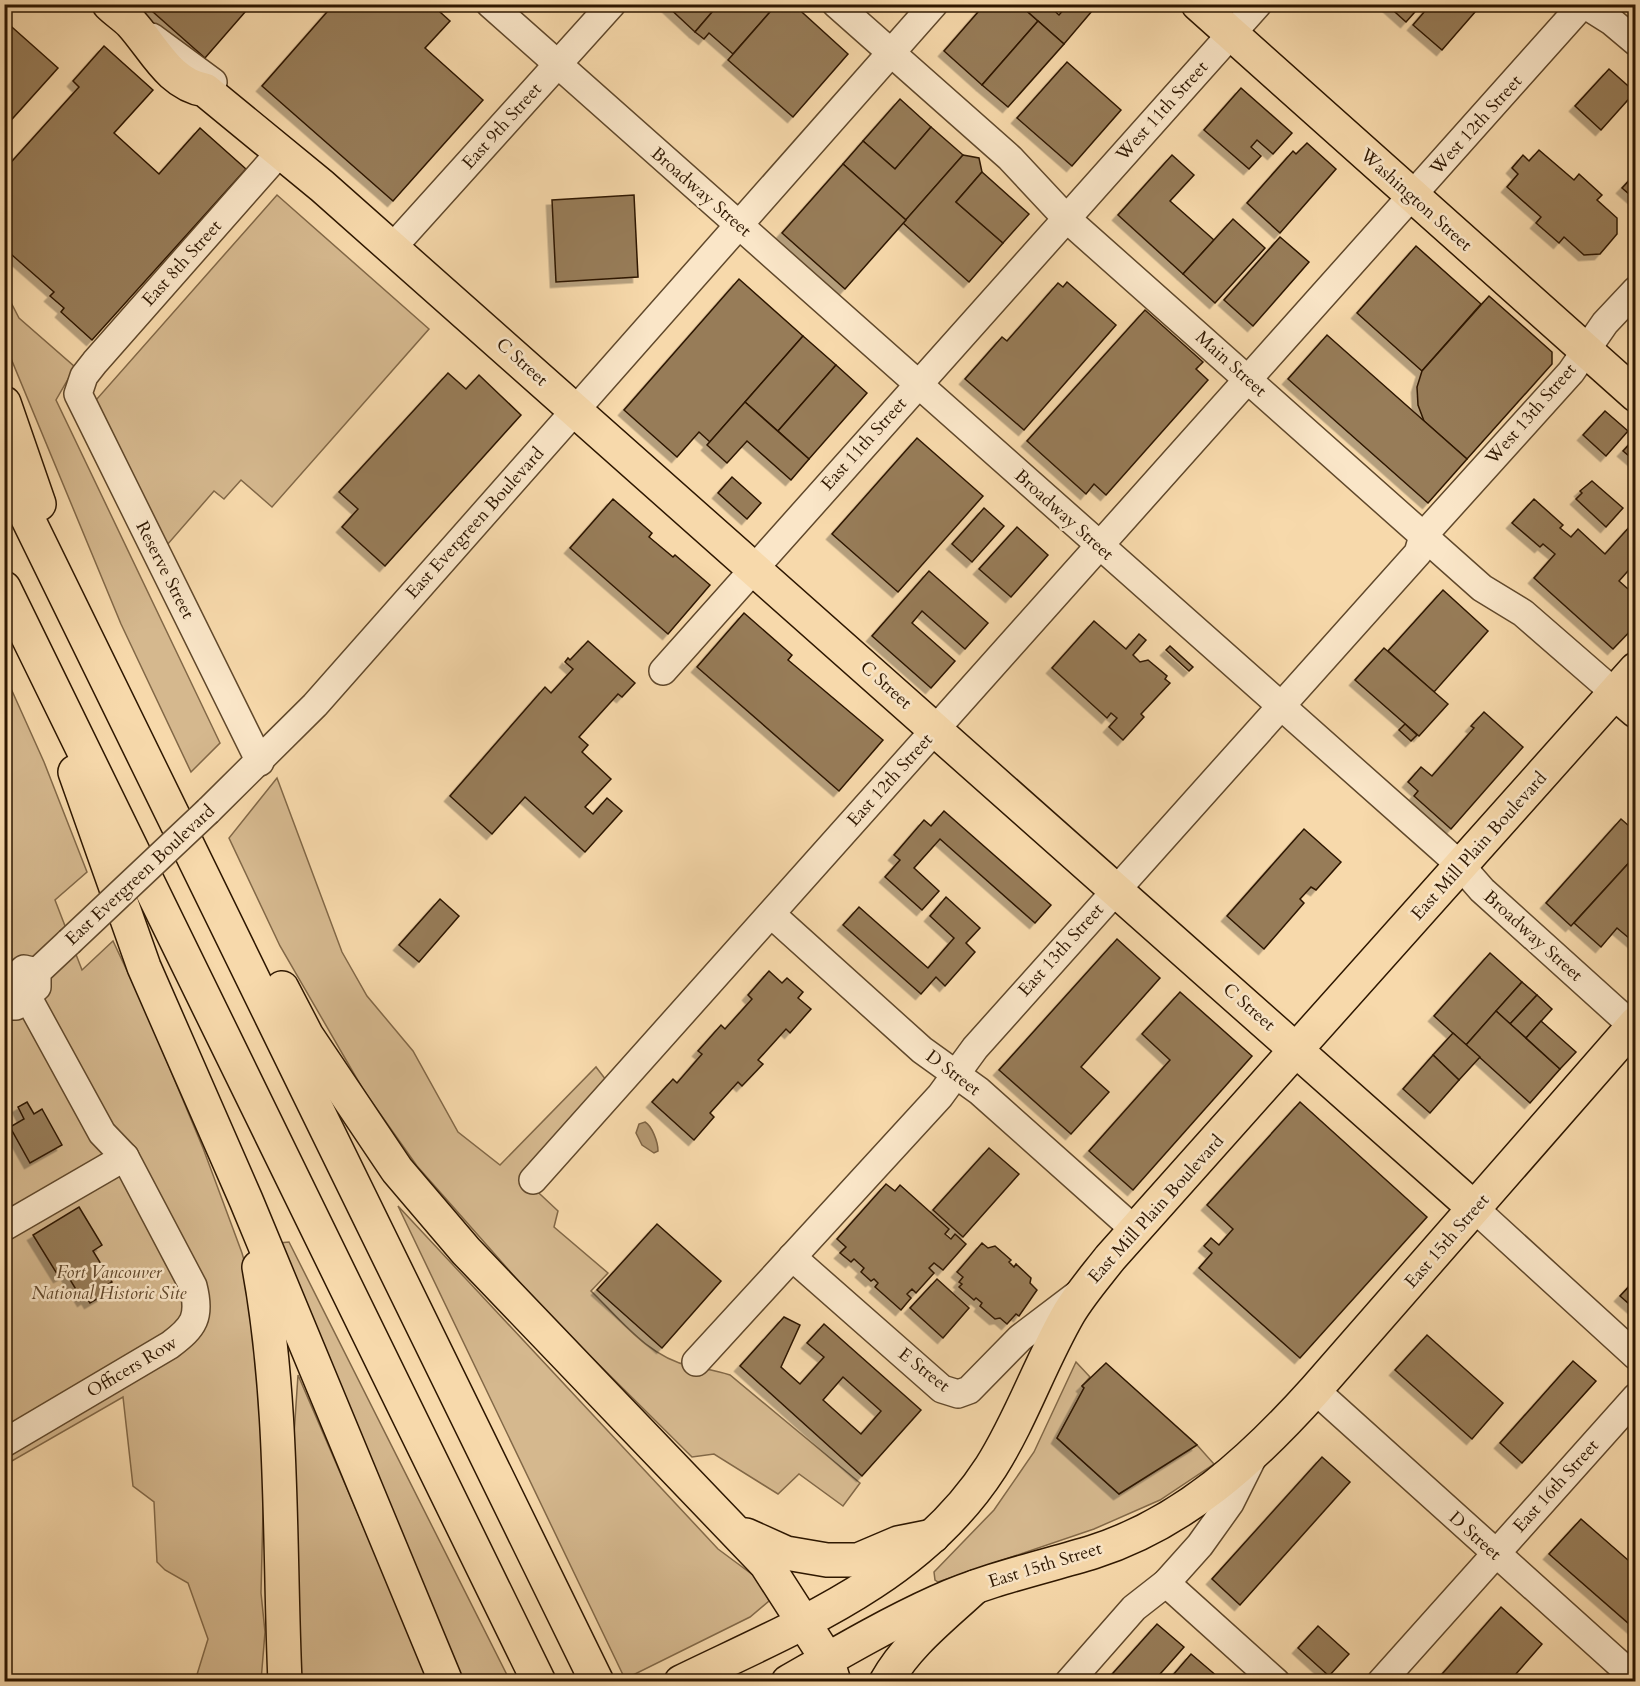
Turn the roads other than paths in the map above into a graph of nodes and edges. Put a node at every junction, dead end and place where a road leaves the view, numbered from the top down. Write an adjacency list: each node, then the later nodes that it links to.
1 (490, 4): 12 (street, Broadway Street)
2 (612, 4): 12 (street, East 9th Street)
3 (836, 4): 11 (street, Main Street)
4 (934, 4): 11 (street, East Evergreen Boulevard)
5 (1198, 4): 9 (main road, Washington Street)
6 (1258, 4): 9 (street, West 11th Street)
7 (1584, 4): 10 (street); 14 (street, West 12th Street)
8 (120, 14): 13 (main road, C Street)
9 (1231, 34): 14 (main road, Washington Street); 15 (street, West 11th Street)
10 (1635, 42)
11 (891, 53): 15 (street, Main Street); 16 (street, East Evergreen Boulevard)
12 (557, 65): 16 (street, Broadway Street); 17 (street, East 9th Street)
13 (281, 151): 17 (main road, C Street); 20 (street, East 8th Street)
14 (1412, 196): 19 (main road, Washington Street); 21 (street, West 12th Street)
15 (1067, 219): 21 (street, Main Street); 22 (street, East 11th Street)
16 (739, 225): 22 (street, Broadway Street); 25 (street, East Evergreen Boulevard)
17 (392, 248): 25 (main road, C Street)
18 (1635, 290): 19 (street, West 13th Street)
19 (1586, 350): 23 (main road, Washington Street); 27 (street, West 13th Street)
20 (84, 376): 37 (street, Reserve Street)
21 (1248, 380): 27 (street, Main Street); 28 (street, East 12th Street)
22 (918, 384): 28 (street, Broadway Street); 29 (street, East 11th Street)
23 (1635, 395)
24 (4, 403): 31 (main road)
25 (576, 410): 29 (main road, C Street); 37 (street, East Evergreen Boulevard)
26 (4, 470): 31 (main road)
27 (1423, 536): 34 (street, Main Street); 35 (street, East 13th Street)
28 (1099, 547): 35 (street, Broadway Street); 36 (street, East 12th Street)
29 (754, 568): 33 (street, East 11th Street); 36 (main road, C Street)
30 (4, 588): 32 (main road)
31 (72, 608): 38 (main road)
32 (21, 621): 48 (main road); 71 (main road)
33 (663, 671)
34 (1629, 691): 39 (main road, East Mill Plain Boulevard)
35 (1280, 708): 39 (street, Broadway Street); 40 (street, East 13th Street)
36 (935, 729): 40 (main road, C Street); 41 (street, East 12th Street)
37 (251, 770): 42 (street, East Evergreen Boulevard, bridge)
38 (163, 795): 60 (main road); 67 (main road)
39 (1461, 866): 43 (street, Broadway Street); 44 (main road, East Mill Plain Boulevard)
40 (1115, 889): 44 (main road, C Street); 45 (street, East 13th Street)
41 (771, 914): 45 (street, D Street); 47 (street, East 12th Street)
42 (18, 990): 46 (street, Officers Row)
43 (1634, 1026): 49 (main road, East 15th Street)
44 (1297, 1049): 49 (main road, C Street); 51 (main road, East Mill Plain Boulevard)
45 (956, 1074): 51 (street, D Street); 52 (street, East 13th Street)
46 (125, 1157): 50 (street); 58 (street, Officers Row)
47 (533, 1180)
48 (246, 1200): 69 (main road); 70 (main road)
49 (1474, 1208): 54 (street, C Street); 56 (main road, East 15th Street)
50 (4, 1227)
51 (1136, 1231): 53 (main road, East Mill Plain Boulevard)
52 (792, 1257): 53 (street, E Street); 55 (street, East 13th Street)
53 (1086, 1288): 61 (main road, East Mill Plain Boulevard)
54 (1635, 1356)
55 (696, 1362)
56 (1315, 1390): 59 (main road, East 15th Street); 62 (street, D Street)
57 (1635, 1397): 62 (street, East 16th Street)
58 (4, 1443)
59 (1254, 1455): 63 (street, East 15th Street); 64 (main road, East 15th Street)
60 (728, 1524): 61 (main road); 65 (main road)
61 (933, 1536): 65 (main road, East Mill Plain Boulevard)
62 (1496, 1554): 68 (street, D Street); 77 (street, East 16th Street)
63 (1166, 1583): 75 (street, East 15th Street); 76 (street)
64 (975, 1587): 66 (main road, East 15th Street); 74 (main road)
65 (804, 1623): 66 (main road); 72 (main road, East Mill Plain Boulevard)
66 (830, 1670): 73 (main road)
67 (592, 1671)
68 (1635, 1679)
69 (285, 1682)
70 (446, 1682)
71 (539, 1682)
72 (681, 1682)
73 (788, 1682)
74 (886, 1682)
75 (1069, 1682)
76 (1276, 1682)
77 (1382, 1682)

